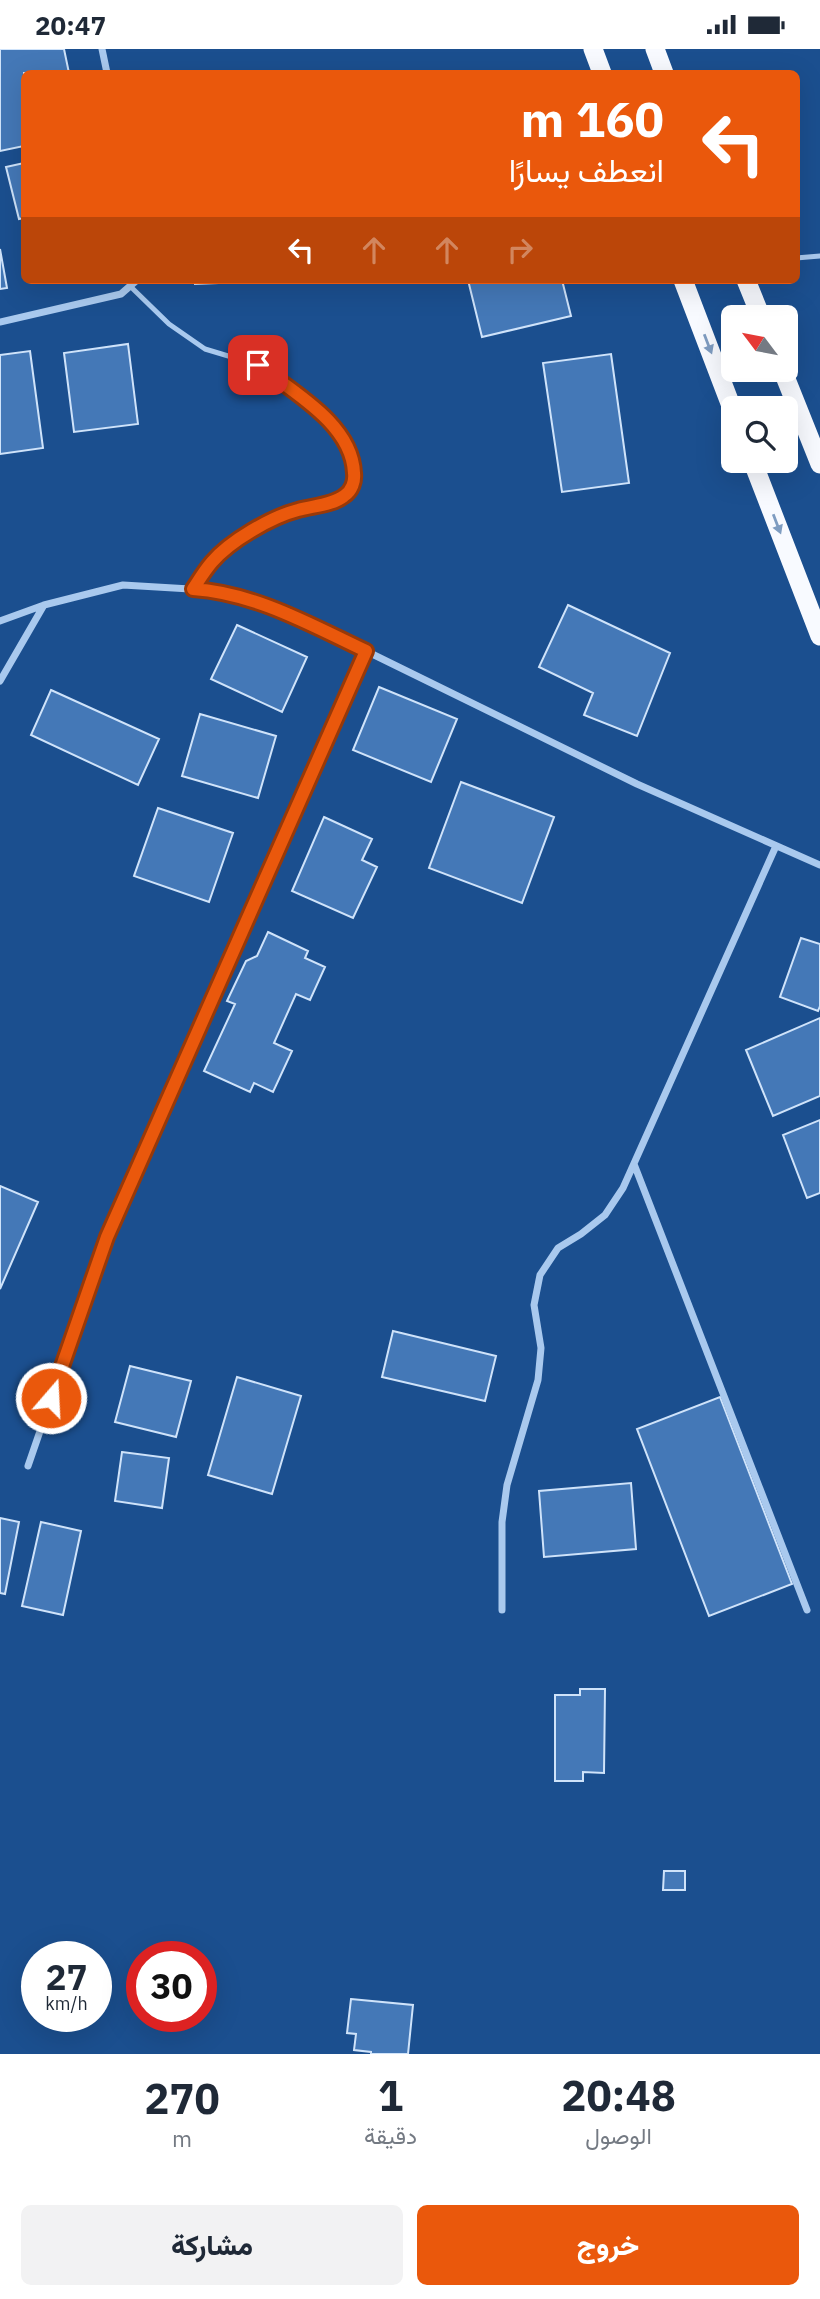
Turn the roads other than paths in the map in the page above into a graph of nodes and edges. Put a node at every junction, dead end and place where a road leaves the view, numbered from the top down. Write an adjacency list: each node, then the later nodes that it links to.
1 (102, 49): 4 (street)
2 (593, 49): 5 (highway)
3 (655, 49): 6 (highway)
4 (106, 70)
5 (601, 70)
6 (663, 70)
7 (820, 256): 8 (lane)
8 (800, 258)
9 (134, 284): 12 (street)
10 (685, 284): 16 (highway, one-way to 16)
11 (748, 284): 13 (highway)
12 (131, 287): 14 (street); 19 (lane)
13 (756, 305)
14 (0, 322)
15 (787, 382): 17 (highway)
16 (727, 396)
17 (820, 464)
18 (757, 473): 22 (highway, one-way to 22)
19 (193, 589): 20 (street); 23 (street)
20 (44, 605): 21 (street); 24 (street)
21 (0, 621)
22 (820, 636)
23 (366, 651): 25 (street); 28 (street)
24 (0, 681)
25 (776, 846): 26 (street); 27 (street)
26 (820, 865)
27 (634, 1164): 29 (street); 30 (street)
28 (28, 1466)
29 (502, 1610)
30 (807, 1610)

